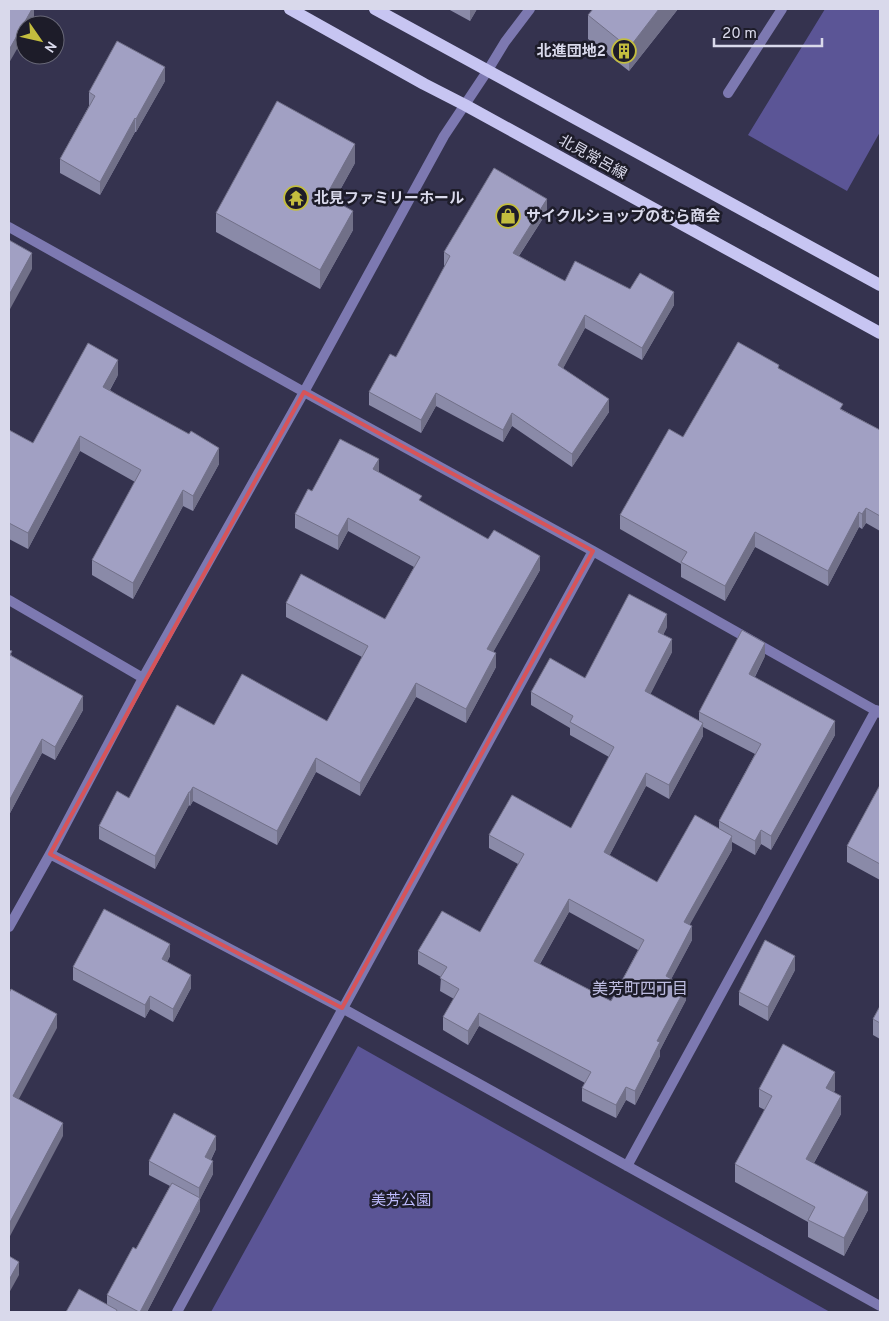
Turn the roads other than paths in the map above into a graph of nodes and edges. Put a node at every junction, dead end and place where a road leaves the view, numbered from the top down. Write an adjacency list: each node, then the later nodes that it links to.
1 (290, 9): 7 (main road, 北見常呂線)
2 (374, 9): 5 (main road, 北見常呂線)
3 (530, 9): 5 (street)
4 (782, 9): 6 (street)
5 (488, 70): 7 (street); 9 (main road, 北見常呂線)
6 (728, 93)
7 (465, 105): 10 (main road, 北見常呂線); 11 (street)
8 (9, 227): 11 (street)
9 (880, 285)
10 (880, 333)
11 (304, 392): 12 (street); 14 (street)
12 (593, 551): 15 (street); 18 (street)
13 (9, 600): 14 (street)
14 (143, 678): 16 (street)
15 (878, 711): 19 (street)
16 (50, 854): 17 (street); 18 (street)
17 (9, 928)
18 (342, 1008): 19 (street); 21 (street)
19 (627, 1166): 20 (street)
20 (880, 1306)
21 (177, 1312)

